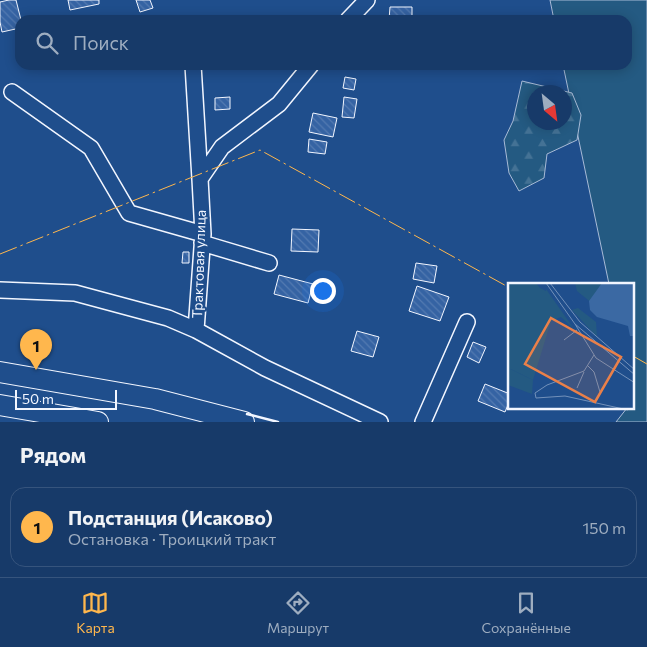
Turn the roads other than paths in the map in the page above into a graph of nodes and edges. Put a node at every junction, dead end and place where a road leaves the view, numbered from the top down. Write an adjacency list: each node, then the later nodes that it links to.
1 (367, 0): 2 (street)
2 (353, 15)
3 (193, 70): 6 (street, Трактовая улица)
4 (308, 70): 6 (street)
5 (12, 92): 7 (street)
6 (200, 179): 7 (street, Трактовая улица)
7 (203, 239): 8 (street); 11 (street, Трактовая улица)
8 (269, 263)
9 (0, 290): 11 (street)
10 (467, 322): 17 (street)
11 (196, 330): 16 (street)
12 (0, 372): 15 (main road)
13 (0, 405): 14 (main road)
14 (98, 422)
15 (244, 422)
16 (380, 422)
17 (423, 422)

